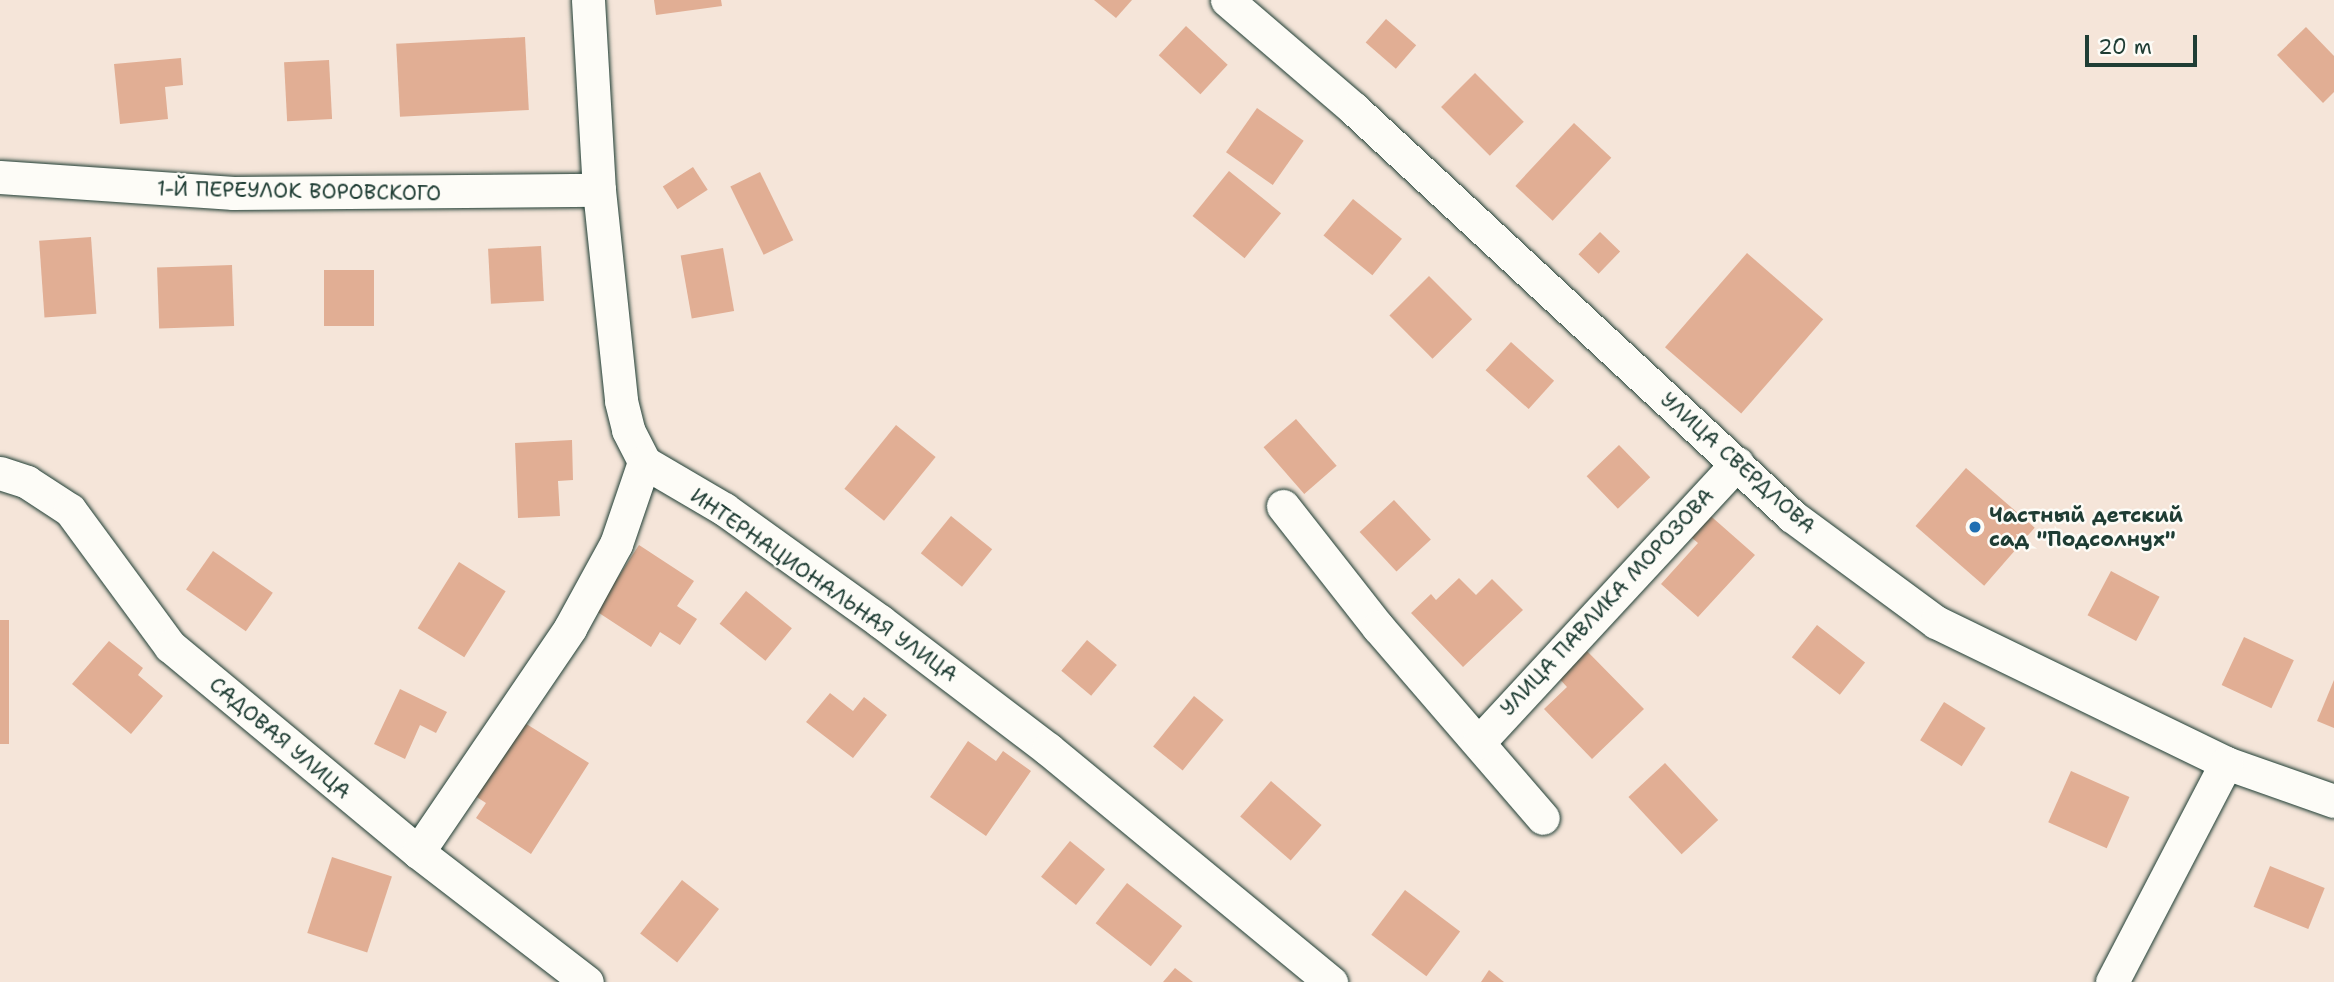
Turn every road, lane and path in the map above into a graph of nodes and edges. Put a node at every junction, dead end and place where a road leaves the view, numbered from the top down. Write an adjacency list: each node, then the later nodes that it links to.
1 (588, 0): 4 (street)
2 (1227, 0): 6 (street, УЛИЦА СВЕРДЛОВА)
3 (0, 177): 4 (street, 1-Й ПЕРЕУЛОК ВОРОВСКОГО)
4 (598, 190): 5 (street)
5 (644, 462): 13 (street); 15 (street, ИНТЕРНАЦИОНАЛЬНАЯ УЛИЦА)
6 (1737, 463): 9 (street, УЛИЦА ПАВЛИКА МОРОЗОВА); 10 (street, УЛИЦА СВЕРДЛОВА)
7 (0, 473): 13 (street, САДОВАЯ УЛИЦА)
8 (1283, 506): 9 (street)
9 (1479, 742): 12 (street)
10 (2226, 763): 11 (street, УЛИЦА СВЕРДЛОВА); 16 (street)
11 (2334, 800)
12 (1543, 818)
13 (418, 852): 14 (street, САДОВАЯ УЛИЦА)
14 (587, 982)
15 (1331, 982)
16 (2112, 982)

